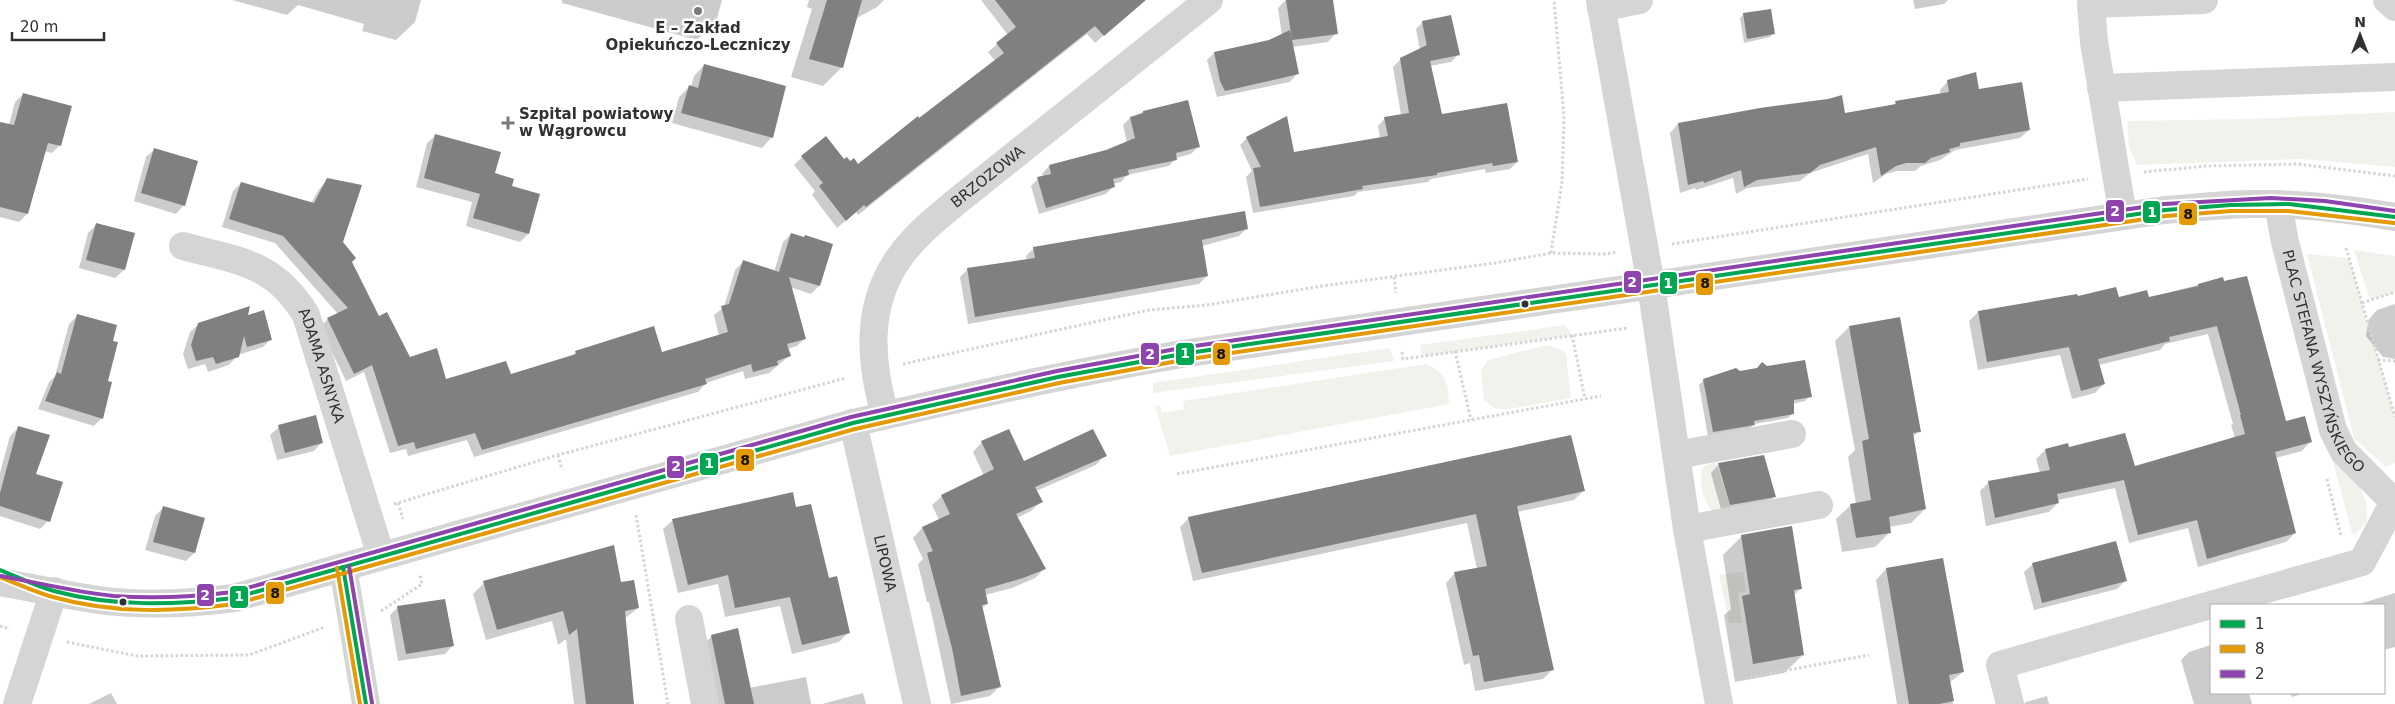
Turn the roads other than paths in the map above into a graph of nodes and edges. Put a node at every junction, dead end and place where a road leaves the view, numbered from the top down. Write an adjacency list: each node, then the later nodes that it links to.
1 (1209, 0): 14 (street, BRZOZOWA)
2 (1639, 0): 5 (street)
3 (2204, 0): 8 (street)
4 (2388, 0): 6 (street)
5 (1601, 4): 13 (street)
6 (2395, 7)
7 (2395, 77): 8 (street)
8 (2102, 88): 10 (street)
9 (2278, 204): 10 (street); 11 (street); 18 (street, PLAC STEFANA WYSZYŃSKIEGO)
10 (2124, 216): 13 (street)
11 (2395, 217)
12 (183, 246): 21 (street, ADAMA ASNYKA)
13 (1651, 285): 14 (street); 17 (street)
14 (885, 415): 15 (street)
15 (853, 423): 21 (street); 33 (street, LIPOWA)
16 (1792, 434): 17 (street)
17 (1676, 455): 20 (street)
18 (2389, 491): 26 (street)
19 (1819, 505): 20 (street)
20 (1687, 529): 29 (street)
21 (381, 556): 22 (street)
22 (343, 567): 25 (street); 31 (street)
23 (0, 570): 25 (street)
24 (0, 582): 25 (street)
25 (54, 591): 30 (street)
26 (2214, 604)
27 (2210, 605): 34 (street)
28 (689, 619): 32 (street)
29 (1717, 694)
30 (17, 704)
31 (366, 704)
32 (705, 704)
33 (917, 704)
34 (2010, 704)

